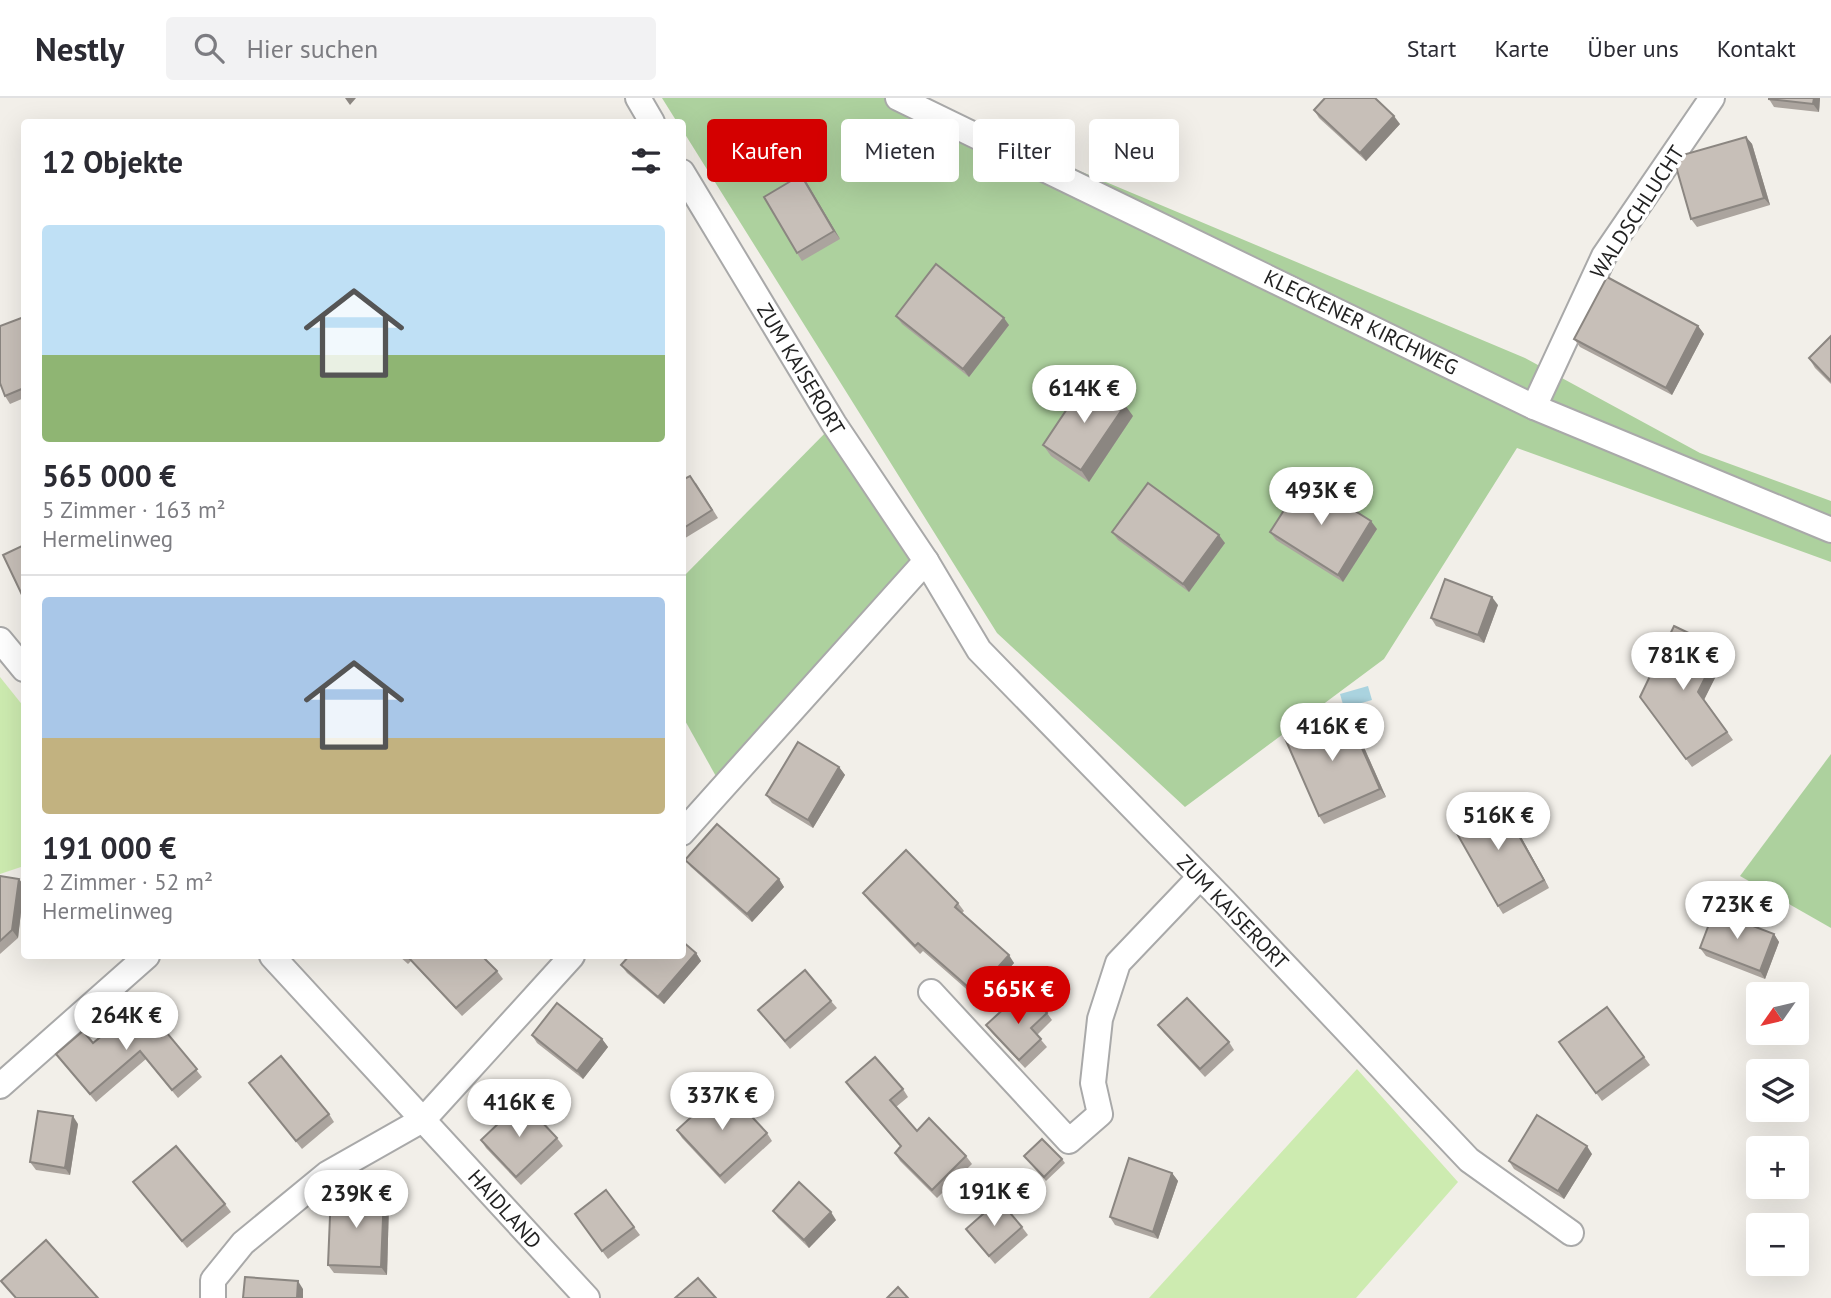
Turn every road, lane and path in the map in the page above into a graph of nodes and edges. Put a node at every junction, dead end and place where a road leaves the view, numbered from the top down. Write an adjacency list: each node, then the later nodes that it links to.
1 (638, 98): 4 (street)
2 (898, 98): 6 (street, KLECKENER KIRCHWEG)
3 (1713, 98): 6 (street, WALDSCHLUCHT)
4 (650, 119)
5 (686, 179): 8 (street, ZUM KAISERORT)
6 (1534, 407): 7 (street, KLECKENER KIRCHWEG)
7 (1831, 530)
8 (926, 561): 11 (street); 12 (street, ZUM KAISERORT)
9 (0, 640): 10 (street)
10 (21, 665)
11 (686, 829)
12 (1200, 877): 16 (street); 19 (street, ZUM KAISERORT)
13 (144, 959): 17 (street)
14 (275, 959): 18 (street, HAIDLAND)
15 (569, 959): 18 (street)
16 (931, 992)
17 (0, 1086)
18 (424, 1119): 20 (street); 21 (street, HAIDLAND)
19 (1571, 1233)
20 (213, 1298)
21 (586, 1298)

